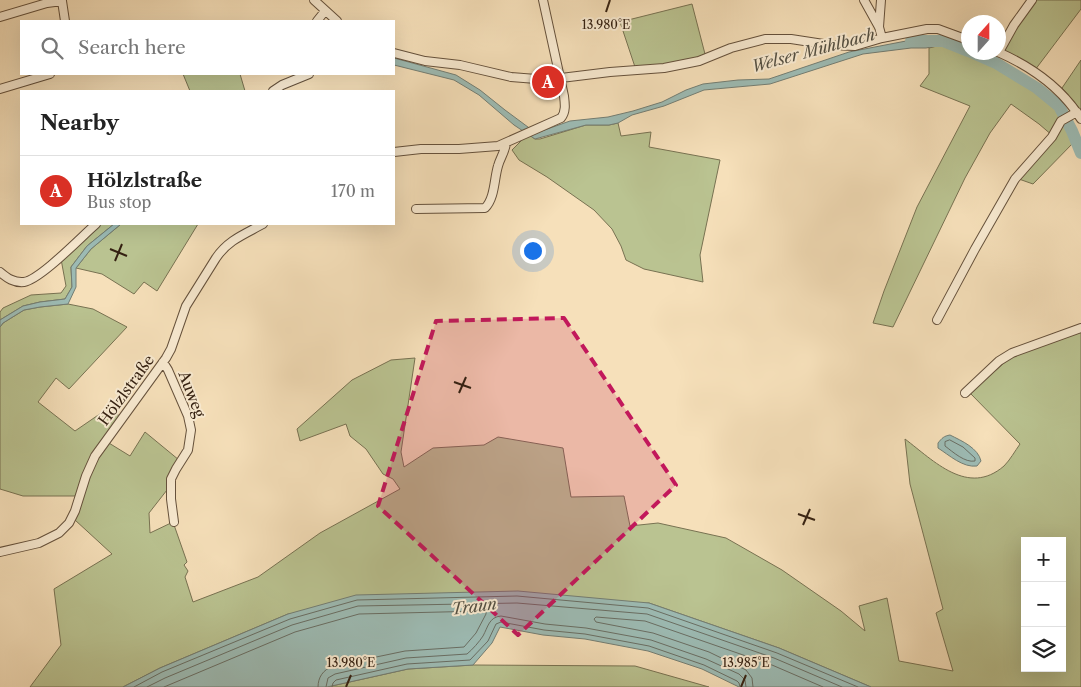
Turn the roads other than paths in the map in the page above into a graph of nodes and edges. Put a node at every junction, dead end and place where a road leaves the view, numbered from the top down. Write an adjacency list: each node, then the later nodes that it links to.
1 (62, 0): 8 (street); 9 (street)
2 (314, 0): 7 (street)
3 (543, 0): 20 (street)
4 (864, 0): 12 (street)
5 (881, 0): 12 (street)
6 (1032, 0): 15 (street)
7 (325, 11): 10 (street); 11 (street)
8 (0, 17)
9 (65, 20)
10 (318, 20)
11 (336, 20)
12 (879, 27): 14 (street)
13 (961, 37): 14 (street)
14 (882, 38): 20 (street)
15 (1006, 39)
16 (395, 54): 20 (street)
17 (1006, 55): 23 (street)
18 (46, 75): 21 (street)
19 (307, 75): 22 (street)
20 (561, 78): 24 (street)
21 (0, 88)
22 (274, 90)
23 (1076, 116): 30 (street)
24 (506, 143): 25 (street); 26 (street)
25 (395, 152)
26 (416, 209)
27 (95, 225): 29 (street)
28 (261, 225): 32 (street, Hölzlstraße)
29 (0, 272)
30 (937, 320)
31 (1081, 328): 33 (street)
32 (163, 362): 34 (street, Auweg); 35 (street, Hölzlstraße)
33 (965, 393)
34 (174, 522)
35 (0, 552)

